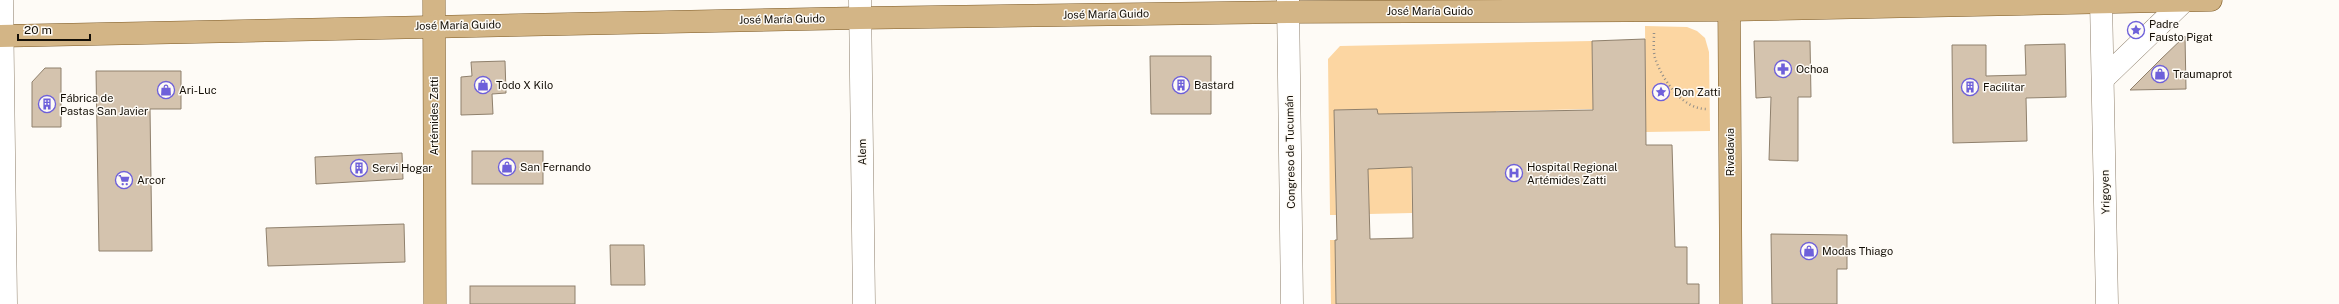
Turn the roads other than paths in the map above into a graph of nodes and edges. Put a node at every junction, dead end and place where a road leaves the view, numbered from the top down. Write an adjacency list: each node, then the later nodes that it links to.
1 (2, 0): 10 (street)
2 (434, 0): 9 (main road, Artémides Zatti)
3 (2101, 0): 5 (main road, José María Guido); 6 (main road, José María Guido); 11 (street, Yrigoyen)
4 (2211, 0): 5 (main road, José María Guido)
5 (2183, 2): 11 (street)
6 (1729, 5): 7 (main road, José María Guido); 16 (main road, Rivadavia)
7 (1288, 6): 8 (main road, José María Guido); 15 (street, Congreso de Tucumán)
8 (860, 9): 9 (main road, José María Guido); 14 (street, Alem)
9 (434, 26): 10 (main road, José María Guido); 13 (main road, Artémides Zatti)
10 (1, 36): 12 (street)
11 (2103, 79): 17 (street, Yrigoyen)
12 (6, 304)
13 (435, 304)
14 (864, 304)
15 (1292, 304)
16 (1731, 304)
17 (2107, 304)

